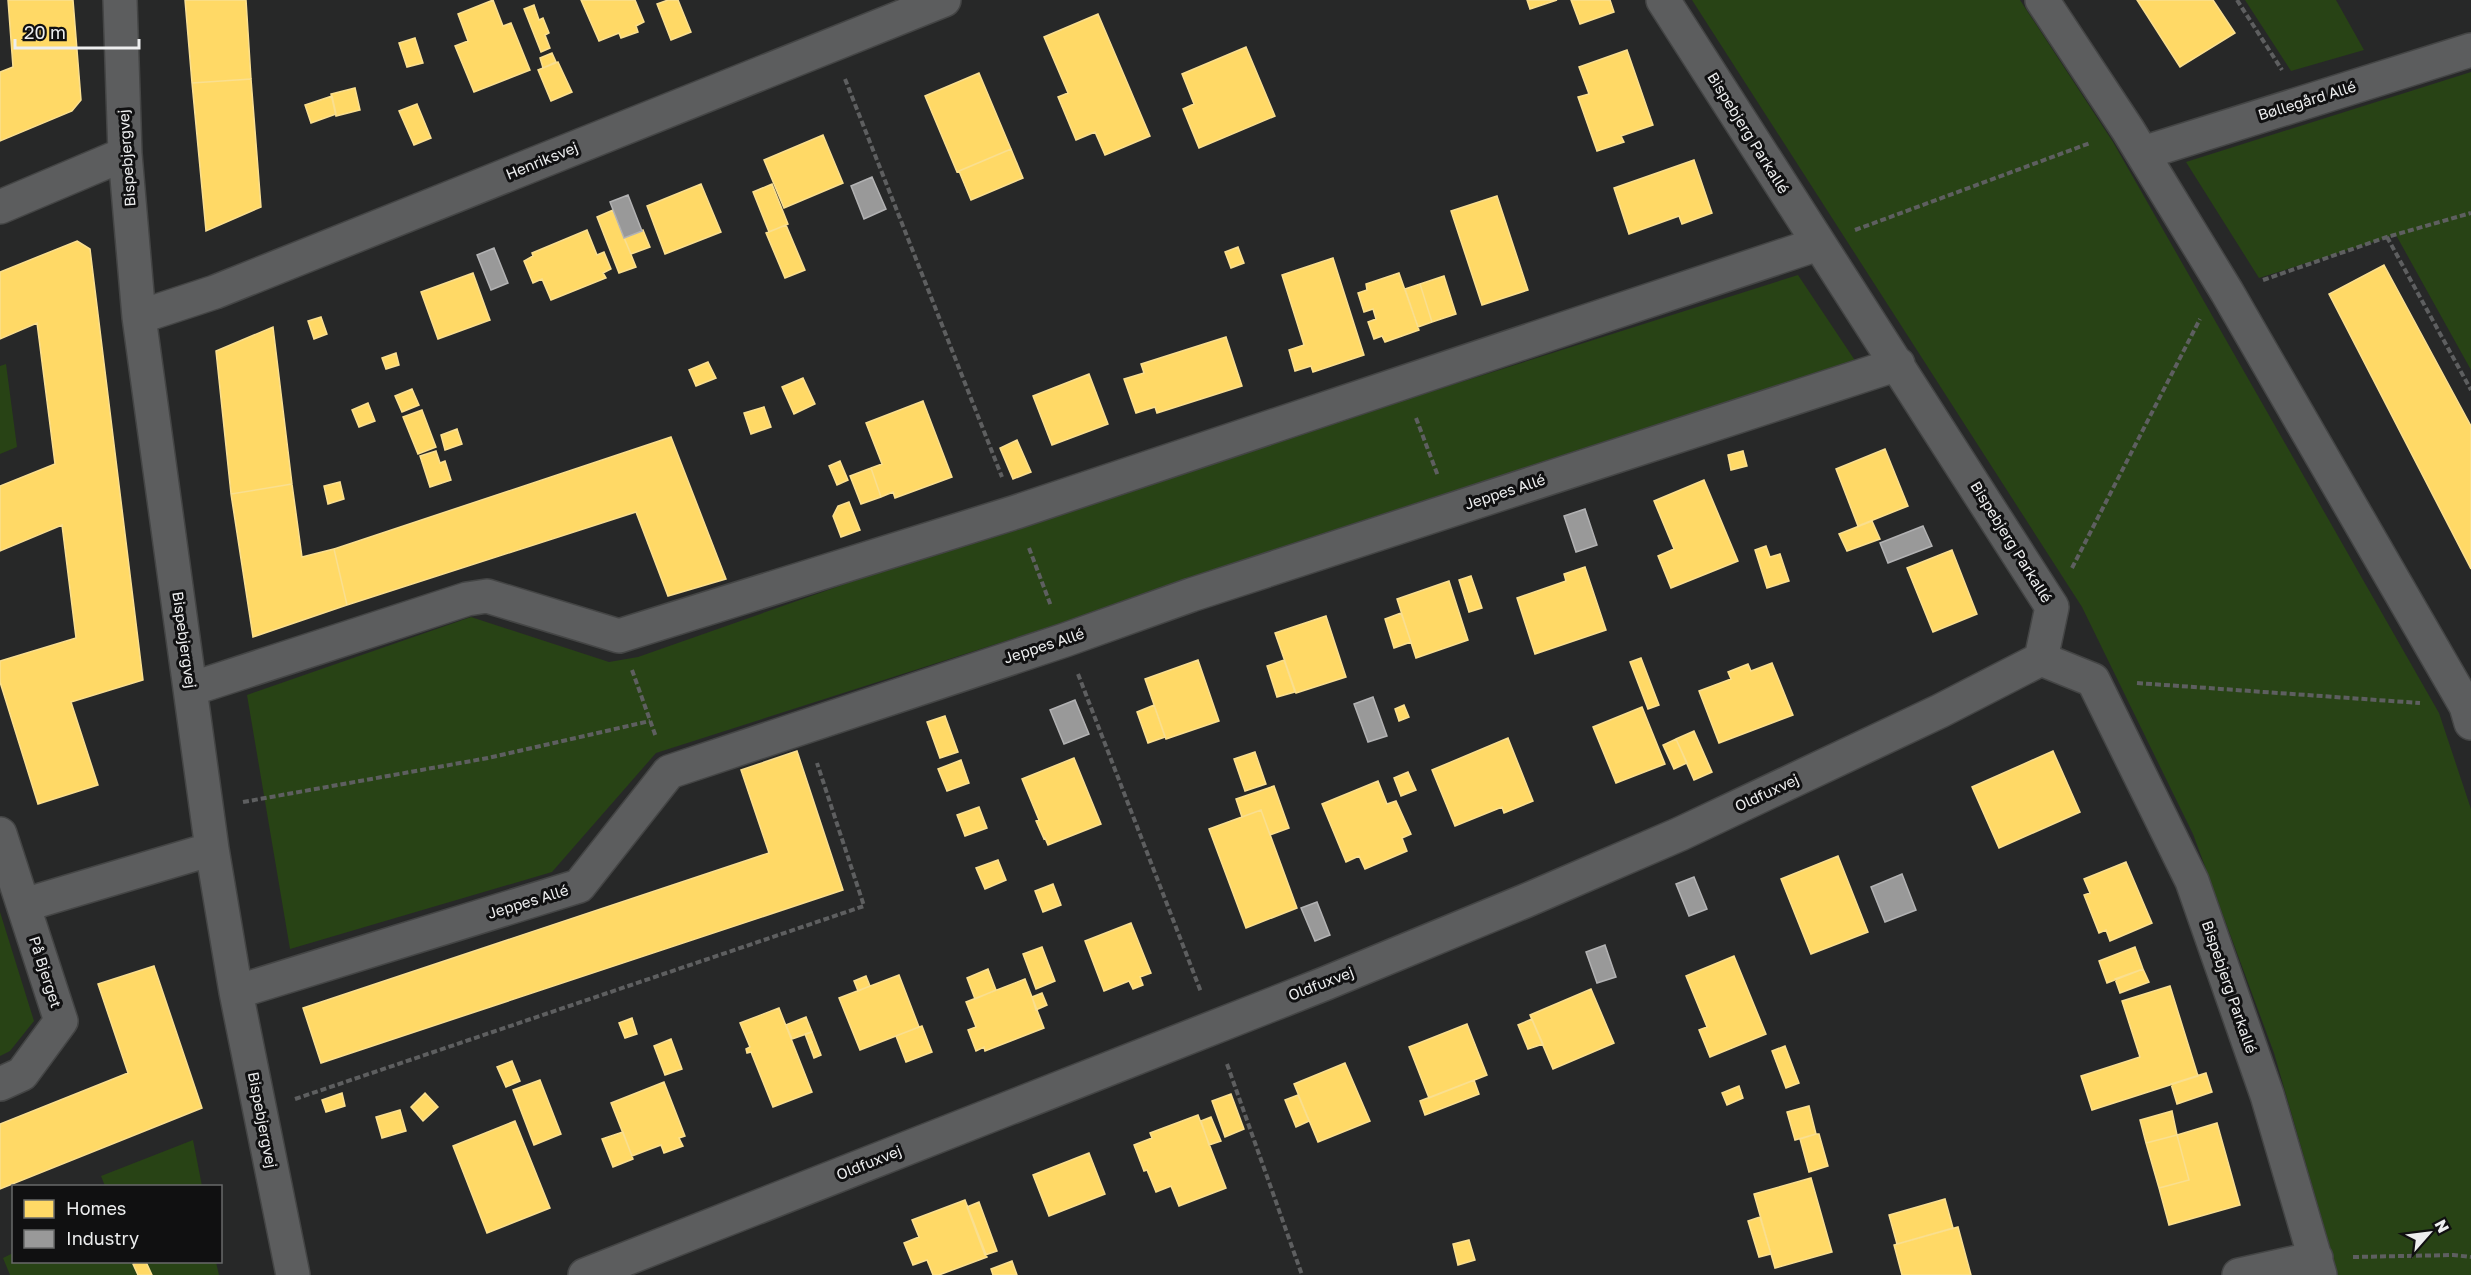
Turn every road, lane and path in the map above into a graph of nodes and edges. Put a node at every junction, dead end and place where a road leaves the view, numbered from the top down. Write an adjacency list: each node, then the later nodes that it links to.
1 (120, 0): 10 (street, Bispebjergvej)
2 (944, 0): 6 (street, Henriksvej)
3 (1663, 0): 14 (street, Bispebjerg Parkallé)
4 (2042, 0): 9 (street)
5 (2237, 0): 8 (path)
6 (831, 46): 16 (street, Henriksvej); 21 (path)
7 (2471, 50): 8 (street, Bøllegård Allé)
8 (2303, 102): 9 (street, Bøllegård Allé)
9 (2136, 141): 14 (path); 15 (street)
10 (125, 154): 11 (street); 16 (street, Bispebjergvej)
11 (0, 207)
12 (2471, 213): 13 (path)
13 (2387, 237): 15 (path); 19 (path)
14 (1818, 244): 17 (street, Bispebjerg Parkallé); 18 (street)
15 (2227, 292): 22 (path); 28 (street)
16 (139, 317): 27 (street, Bispebjergvej)
17 (1898, 364): 20 (street, Jeppes Allé); 22 (street, Bispebjerg Parkallé)
18 (1403, 384): 20 (path); 21 (street)
19 (2471, 390)
20 (1450, 510): 24 (street, Jeppes Allé)
21 (1016, 512): 23 (street); 24 (path)
22 (2052, 607): 25 (street, Bispebjerg Parkallé)
23 (619, 636): 27 (street); 29 (path)
24 (1065, 640): 30 (street, Jeppes Allé); 37 (path)
25 (2041, 659): 26 (street); 37 (street, Oldfuxvej)
26 (2093, 680): 28 (path); 41 (street, Bispebjerg Parkallé)
27 (191, 689): 32 (street, Bispebjergvej)
28 (2469, 711)
29 (650, 721): 31 (path); 32 (path)
30 (805, 725): 31 (street, Jeppes Allé); 39 (path)
31 (669, 772): 36 (street, Jeppes Allé)
32 (207, 808): 34 (street, Bispebjergvej)
33 (0, 834): 35 (street, På Bjerget)
34 (212, 849): 35 (street); 36 (street, Bispebjergvej)
35 (24, 905): 38 (street, På Bjerget)
36 (236, 992): 39 (street, Bispebjergvej)
37 (1214, 1025): 43 (street, Oldfuxvej); 44 (path)
38 (0, 1084)
39 (260, 1111): 42 (street, Bispebjergvej)
40 (2471, 1257): 41 (path)
41 (2318, 1266): 45 (street)
42 (293, 1275)
43 (585, 1275)
44 (1302, 1275)
45 (2239, 1275)

